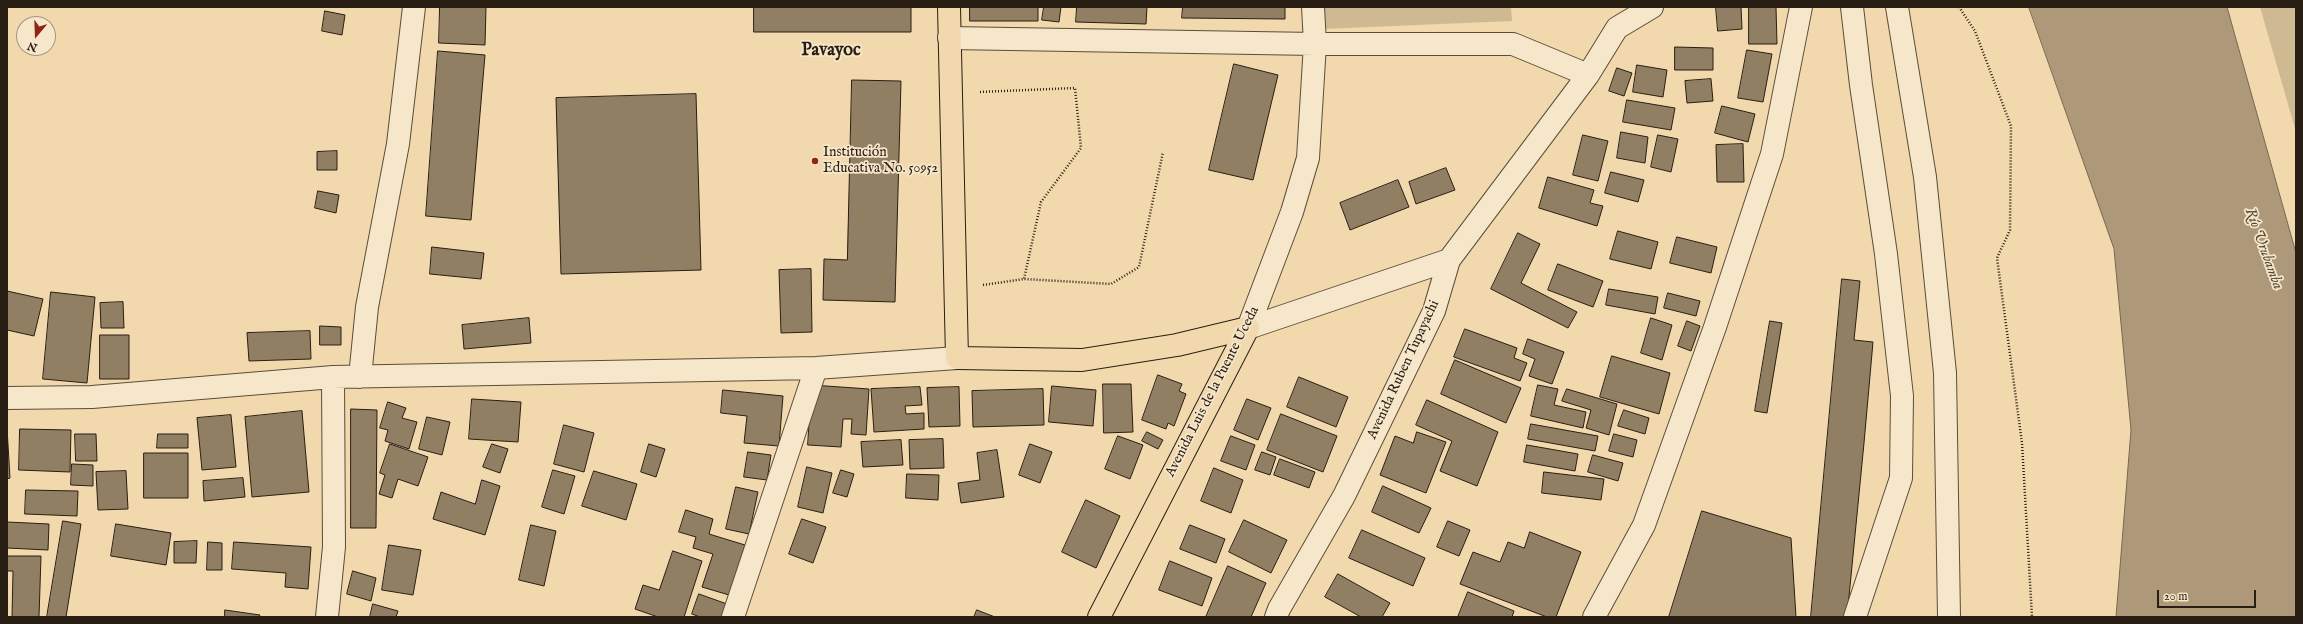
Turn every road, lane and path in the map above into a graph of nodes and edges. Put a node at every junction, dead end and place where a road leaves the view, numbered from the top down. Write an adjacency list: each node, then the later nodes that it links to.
1 (414, 7): 23 (street)
2 (949, 7): 11 (main road)
3 (1313, 7): 12 (street, Avenida Luis de la Puente Uceda)
4 (1631, 7): 10 (street, Avenida Ruben Tupayachi)
5 (1652, 7): 10 (street)
6 (1801, 7): 29 (street)
7 (1852, 7): 30 (street)
8 (1897, 7): 31 (street)
9 (1959, 7): 32 (path)
10 (1617, 28): 13 (street, Avenida Ruben Tupayachi)
11 (949, 38): 12 (street); 20 (main road)
12 (1315, 44): 13 (street); 19 (street, Avenida Luis de la Puente Uceda)
13 (1588, 75): 16 (street, Avenida Ruben Tupayachi)
14 (972, 92): 17 (path)
15 (1163, 152): 17 (path)
16 (1449, 260): 19 (street); 28 (street, Avenida Ruben Tupayachi)
17 (1024, 279): 18 (path)
18 (982, 285)
19 (1248, 328): 20 (main road); 27 (main road, Avenida Luis de la Puente Uceda)
20 (957, 358): 21 (street)
21 (816, 368): 23 (street); 26 (street)
22 (333, 377): 23 (street); 24 (street); 25 (street)
23 (360, 377)
24 (7, 398)
25 (327, 617)
26 (733, 617)
27 (1099, 617)
28 (1276, 617)
29 (1594, 617)
30 (1855, 617)
31 (1949, 617)
32 (2032, 617)

